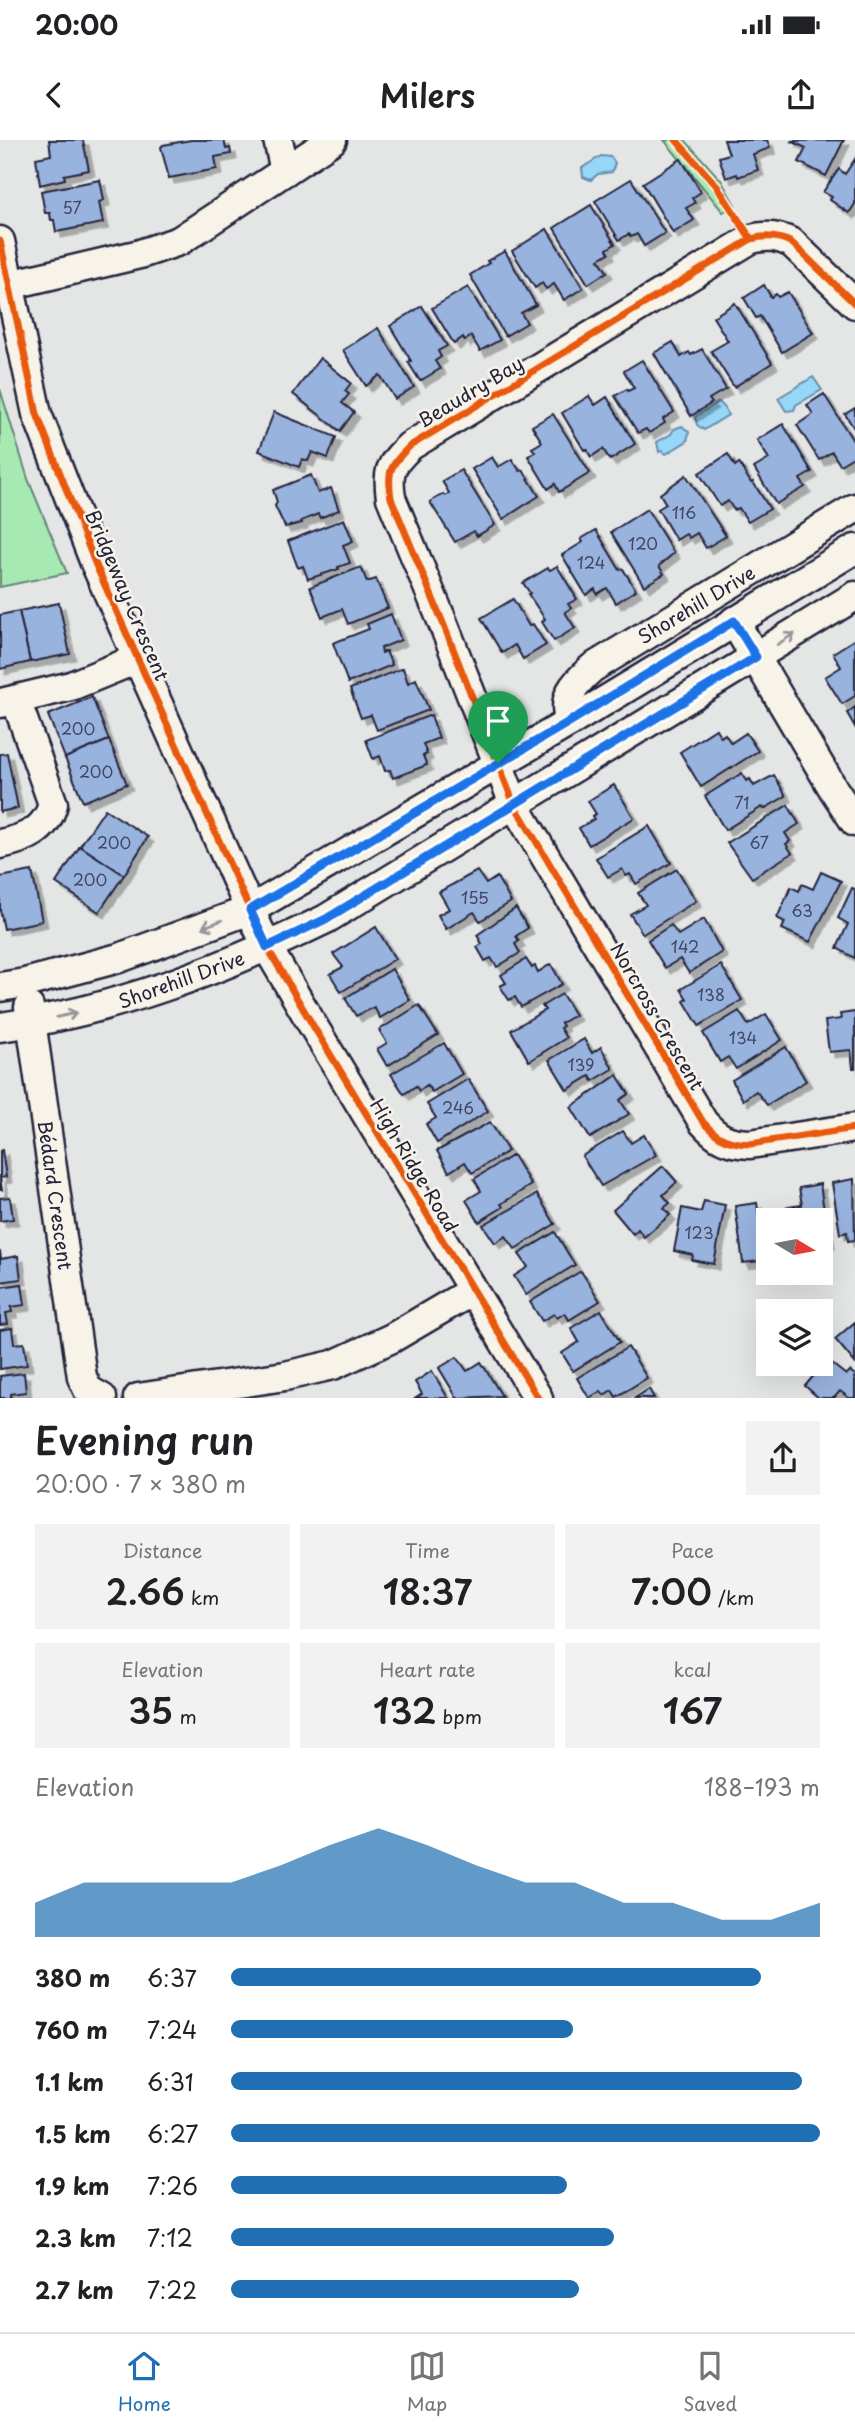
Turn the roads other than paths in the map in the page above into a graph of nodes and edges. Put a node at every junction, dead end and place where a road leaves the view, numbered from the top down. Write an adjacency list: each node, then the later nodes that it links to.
1 (278, 140): 3 (street)
2 (332, 140): 3 (street)
3 (285, 171): 5 (street)
4 (0, 241): 5 (street, Bridgeway Crescent)
5 (9, 285): 12 (street, Bridgeway Crescent)
6 (855, 304): 15 (street, Beaudry Bay)
7 (855, 508): 14 (street, Shorehill Drive)
8 (855, 549): 10 (street, Shorehill Drive)
9 (855, 596): 11 (street, Shorehill Drive, one-way to 9)
10 (734, 621): 11 (street); 14 (street, Shorehill Drive)
11 (756, 657): 15 (street, Shorehill Drive); 16 (street)
12 (137, 659): 13 (street); 18 (street, Bridgeway Crescent)
13 (8, 702): 17 (street)
14 (569, 722): 15 (street, Shorehill Drive)
15 (506, 784): 18 (street, Shorehill Drive); 19 (street, Shorehill Drive); 23 (street, Norcross Crescent)
16 (855, 822)
17 (0, 844)
18 (250, 910): 19 (street, Bridgeway Crescent); 20 (street, Shorehill Drive, one-way to 20)
19 (267, 947): 21 (street, Shorehill Drive, one-way to 19); 24 (street, High Ridge Road)
20 (13, 985): 21 (street, Bédard Crescent)
21 (32, 1023): 22 (street, Shorehill Drive); 25 (street, Bédard Crescent)
22 (0, 1027)
23 (855, 1128)
24 (472, 1291): 26 (street); 27 (street, High Ridge Road)
25 (102, 1398)
26 (138, 1398)
27 (538, 1398)

